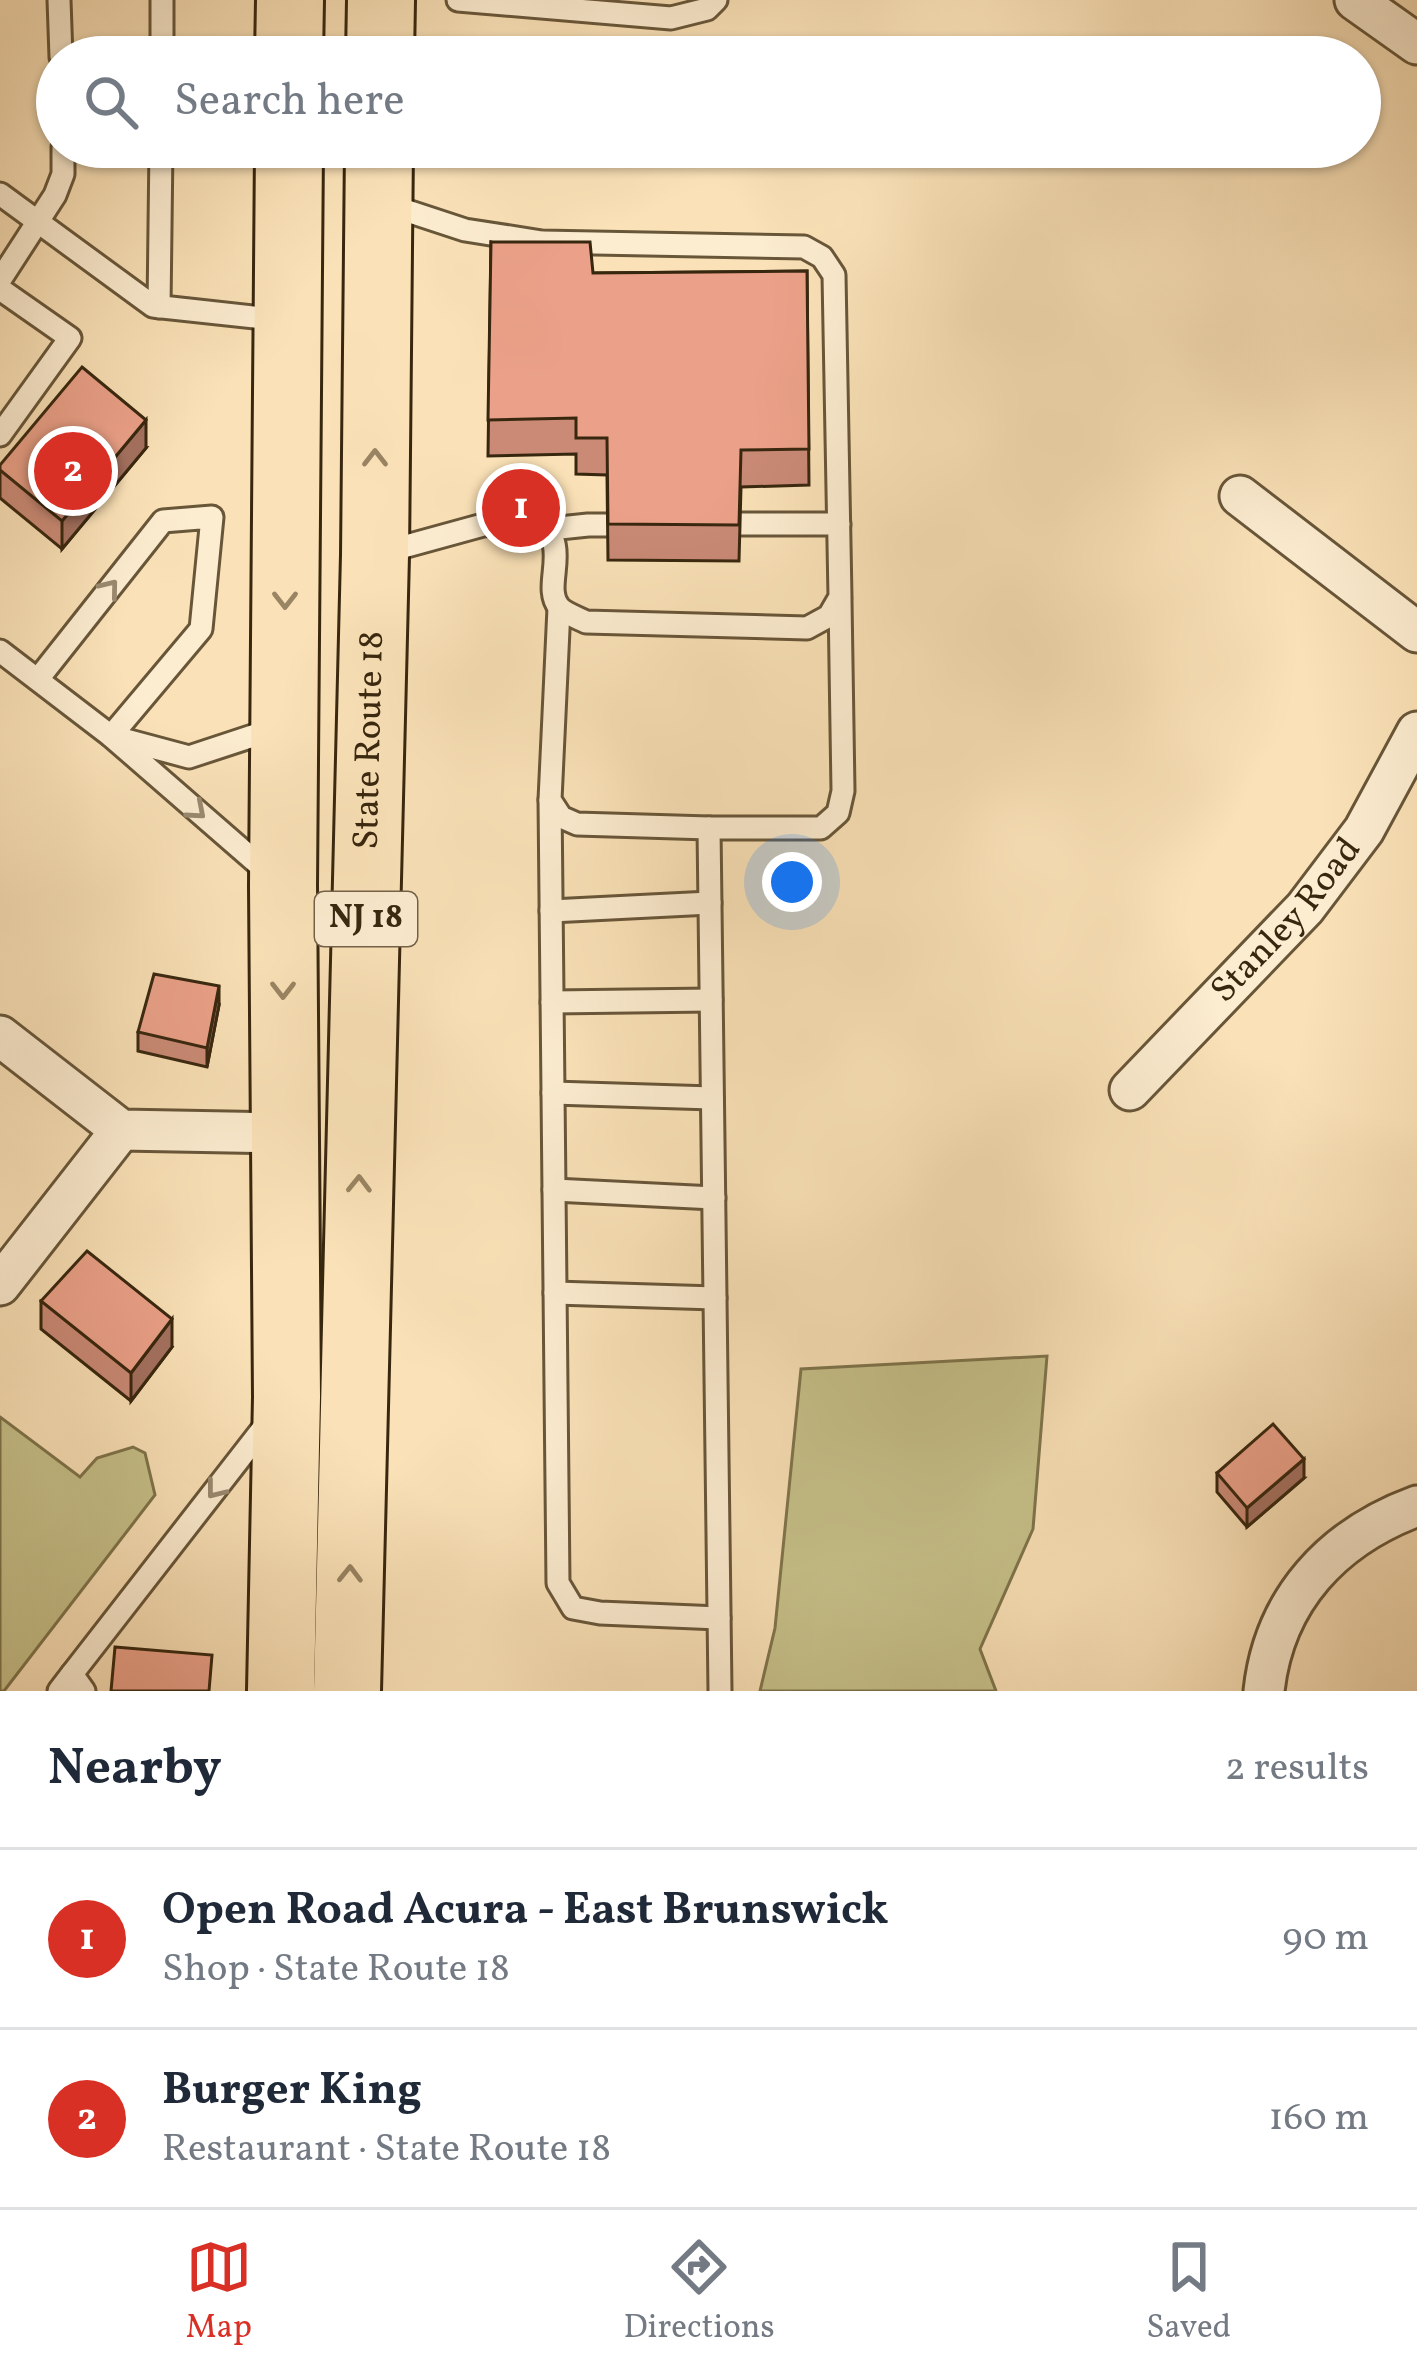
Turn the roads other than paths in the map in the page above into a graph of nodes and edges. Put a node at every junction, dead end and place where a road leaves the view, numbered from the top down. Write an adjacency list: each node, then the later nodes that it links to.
1 (59, 0): 9 (lane)
2 (163, 0): 10 (lane)
3 (290, 0): 11 (highway)
4 (381, 0): 12 (highway)
5 (458, 0): 8 (lane)
6 (716, 0): 8 (lane)
7 (1355, 0): 13 (street)
8 (524, 3)
9 (60, 36)
10 (162, 36)
11 (289, 36)
12 (380, 36)
13 (1417, 44)
14 (63, 168): 19 (lane)
15 (161, 168): 22 (lane)
16 (289, 168): 23 (highway, NJ 18)
17 (378, 174): 26 (lane); 28 (highway, State Route 18 / NJ 18, one-way to 17)
18 (0, 194): 19 (lane)
19 (38, 222): 20 (lane); 22 (lane)
20 (0, 280)
21 (0, 289): 24 (lane)
22 (160, 307): 23 (lane)
23 (287, 320): 34 (highway, NJ 18, one-way to 34)
24 (0, 436)
25 (1240, 496): 31 (street)
26 (839, 524): 27 (lane); 29 (lane)
27 (550, 530): 28 (lane); 30 (lane)
28 (375, 555): 60 (highway, State Route 18 / NJ 18, one-way to 28)
29 (840, 597): 30 (lane); 38 (lane)
30 (559, 608): 37 (lane)
31 (1417, 632)
32 (0, 651): 33 (lane)
33 (38, 680): 36 (lane); 36 (lane, one-way to 36)
34 (284, 726): 36 (lane); 39 (highway, NJ 18)
35 (1417, 732): 45 (street, Stanley Road)
36 (111, 736): 39 (lane, one-way to 39)
37 (550, 800): 38 (lane); 41 (lane)
38 (709, 828): 40 (lane)
39 (283, 885): 49 (highway, NJ 18, one-way to 49)
40 (710, 903): 41 (lane); 42 (lane)
41 (550, 911): 43 (lane)
42 (711, 1000): 43 (lane); 47 (lane)
43 (552, 1002): 46 (lane)
44 (0, 1036): 48 (street)
45 (1130, 1090)
46 (553, 1093): 47 (lane); 50 (lane)
47 (712, 1098): 51 (lane)
48 (121, 1130): 49 (street); 52 (street)
49 (283, 1133): 55 (highway, NJ 18)
50 (554, 1190): 51 (lane); 53 (lane)
51 (714, 1198): 54 (lane)
52 (0, 1286)
53 (555, 1293): 54 (lane); 57 (lane)
54 (715, 1298): 57 (lane)
55 (287, 1397): 58 (lane, one-way to 58); 59 (highway, NJ 18)
56 (1417, 1505): 62 (street)
57 (719, 1618): 61 (lane)
58 (72, 1686)
59 (280, 1691)
60 (347, 1691)
61 (720, 1691)
62 (1264, 1691)

